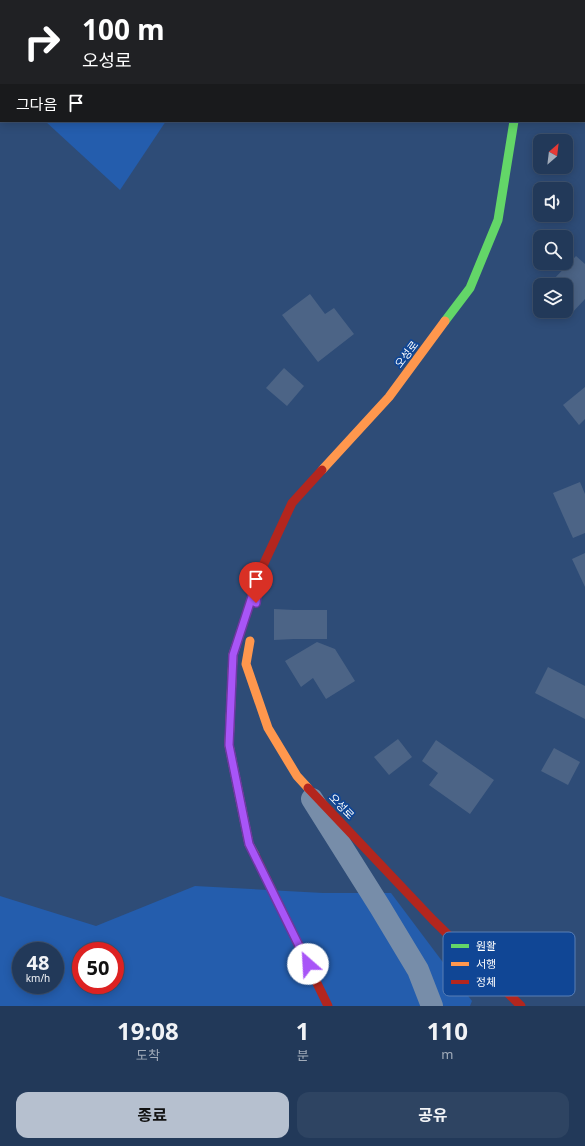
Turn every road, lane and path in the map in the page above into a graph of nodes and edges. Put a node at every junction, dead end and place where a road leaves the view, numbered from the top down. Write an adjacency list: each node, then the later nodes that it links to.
1 (514, 122): 2 (main road, 오성로)
2 (260, 572): 3 (main road, 오성로); 6 (main road, 오성로)
3 (297, 776): 4 (main road, 오성로); 7 (street)
4 (446, 932)
5 (511, 996): 8 (main road, 오성로)
6 (328, 1006)
7 (432, 1006)
8 (521, 1006)

